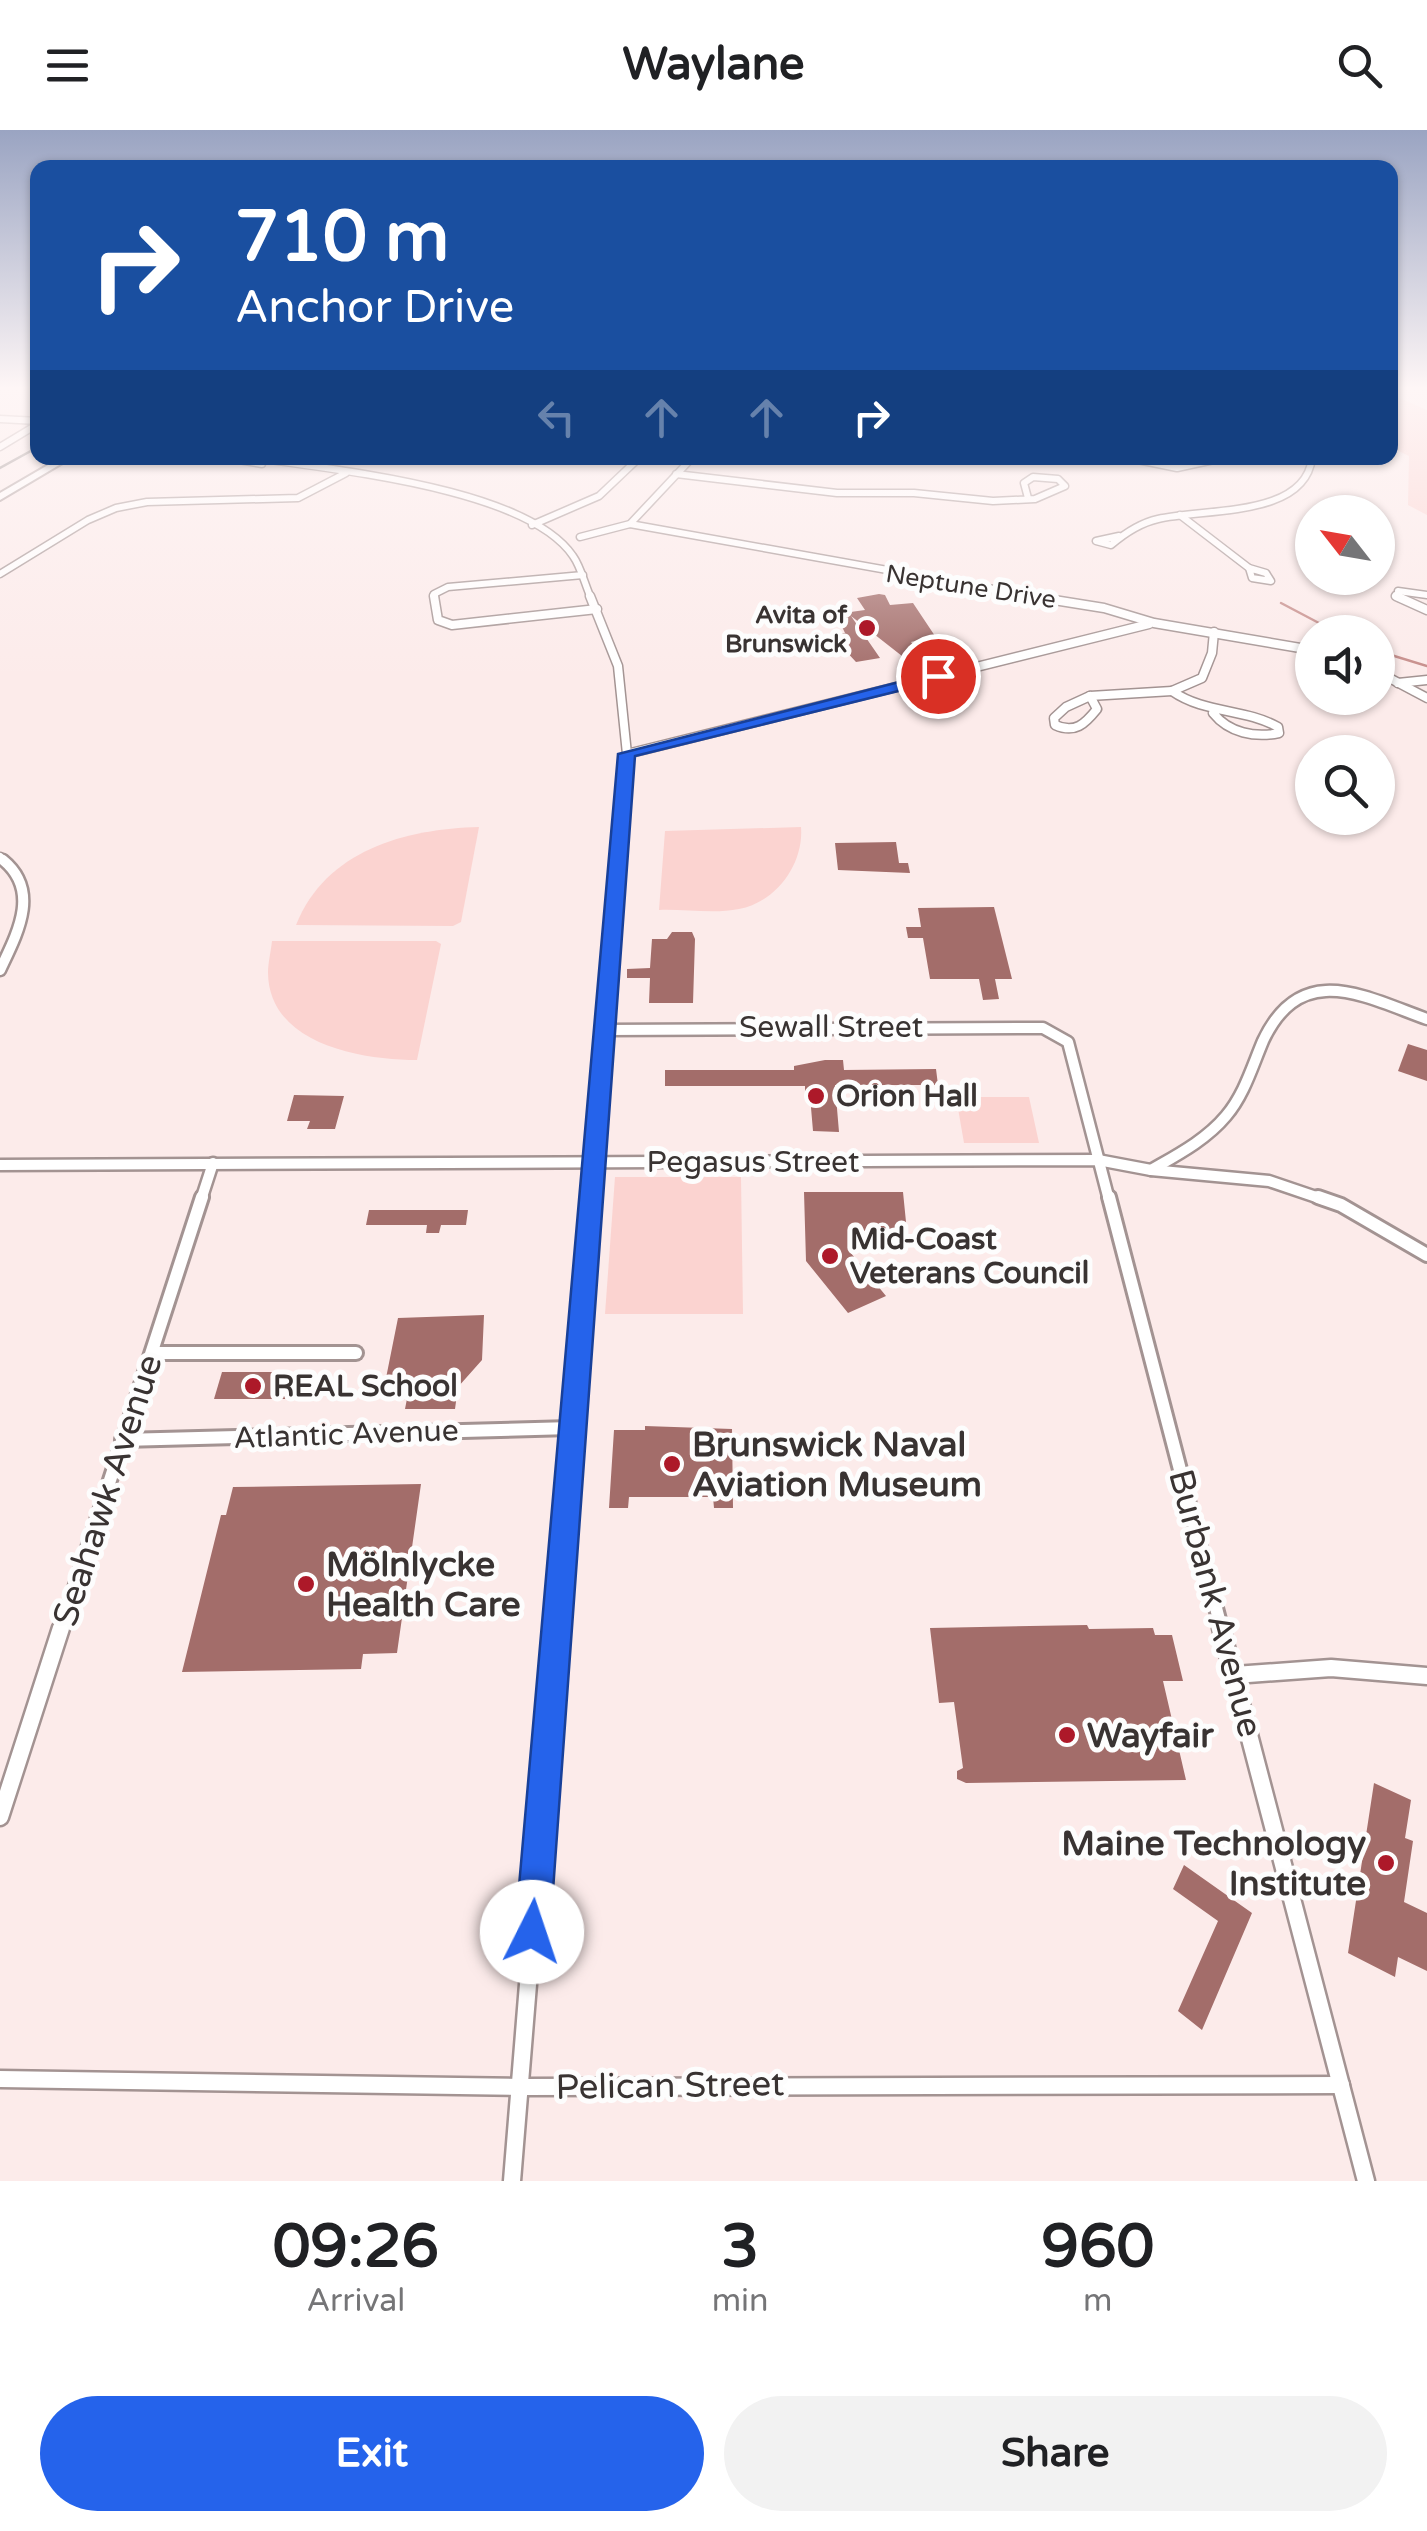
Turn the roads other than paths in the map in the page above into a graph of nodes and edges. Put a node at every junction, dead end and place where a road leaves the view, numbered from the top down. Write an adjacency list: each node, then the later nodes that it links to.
1 (323, 486): 18 (street)
2 (398, 486): 13 (street)
3 (609, 486): 10 (street)
4 (665, 486): 12 (street)
5 (795, 486): 9 (street)
6 (1025, 486): 9 (street)
7 (1064, 486): 9 (street)
8 (1301, 486): 11 (street)
9 (1028, 498)
10 (567, 512): 13 (street); 16 (street)
11 (1180, 515): 14 (street); 17 (street)
12 (630, 524): 15 (street); 23 (street, Neptune Drive)
13 (532, 525): 16 (street)
14 (1119, 536)
15 (580, 537)
16 (554, 538): 19 (street)
17 (1249, 568)
18 (0, 574)
19 (583, 575): 21 (street); 21 (street)
20 (1427, 596): 22 (street)
21 (597, 609): 33 (street)
22 (1427, 610)
23 (1154, 623): 24 (street, Neptune Drive); 33 (street)
24 (1214, 632): 25 (street, Neptune Drive); 29 (street)
25 (1295, 647)
26 (1395, 680): 28 (street)
27 (1427, 680): 28 (street)
28 (1398, 682): 31 (street)
29 (1172, 692): 30 (street); 32 (street)
30 (1090, 696): 30 (street)
31 (1427, 698)
32 (1213, 713): 32 (street)
33 (627, 754): 37 (street)
34 (0, 857): 35 (street)
35 (0, 970)
36 (1427, 1020): 43 (street)
37 (605, 1030): 38 (street, Sewall Street); 40 (street)
38 (1056, 1032): 39 (street, Burbank Avenue)
39 (1098, 1160): 40 (street, Pegasus Street); 43 (street, Pegasus Street); 49 (street, Burbank Avenue)
40 (591, 1163): 41 (street, Pegasus Street); 47 (street)
41 (214, 1164): 42 (street, Pegasus Street); 45 (street, Seahawk Avenue)
42 (0, 1165)
43 (1151, 1170): 44 (street, Pegasus Street)
44 (1427, 1254)
45 (152, 1353): 46 (street); 48 (street, Seahawk Avenue)
46 (356, 1353)
47 (571, 1428): 48 (street, Atlantic Avenue); 54 (street)
48 (122, 1440): 51 (street, Seahawk Avenue)
49 (1235, 1674): 50 (street); 53 (street, Burbank Avenue)
50 (1427, 1676)
51 (0, 1817)
52 (0, 2079): 54 (street, Pelican Street)
53 (1340, 2085): 54 (street, Pelican Street); 56 (street, Burbank Avenue)
54 (520, 2087): 55 (street)
55 (512, 2181)
56 (1366, 2181)

